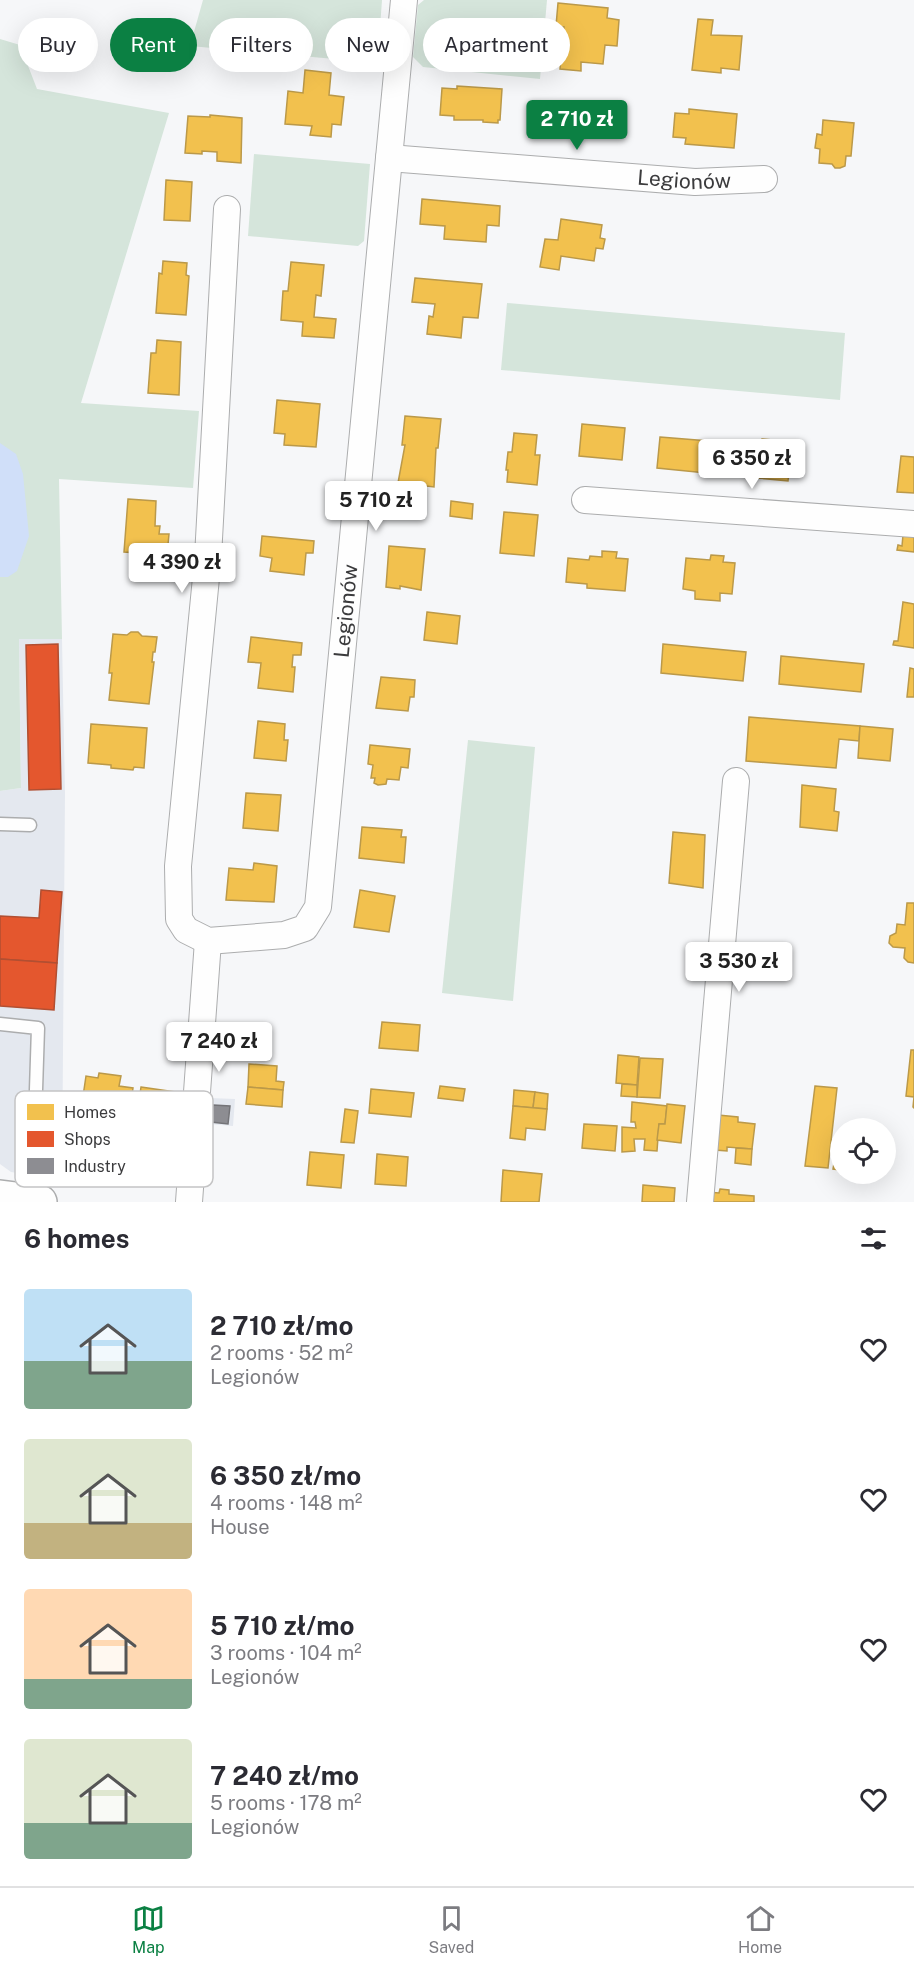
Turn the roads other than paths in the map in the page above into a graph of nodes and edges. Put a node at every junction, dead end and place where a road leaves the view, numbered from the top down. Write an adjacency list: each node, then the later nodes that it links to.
1 (404, 0): 2 (street, Legionów)
2 (390, 158): 3 (street, Legionów); 10 (street, Legionów)
3 (764, 179)
4 (227, 209): 10 (street)
5 (585, 500): 6 (street)
6 (914, 524)
7 (736, 781): 18 (street)
8 (0, 824): 9 (lane)
9 (30, 825)
10 (208, 941): 13 (street)
11 (0, 1024): 12 (lane)
12 (36, 1091)
13 (197, 1091)
14 (30, 1187): 16 (lane)
15 (190, 1187): 17 (street)
16 (22, 1200)
17 (189, 1202)
18 (700, 1202)

